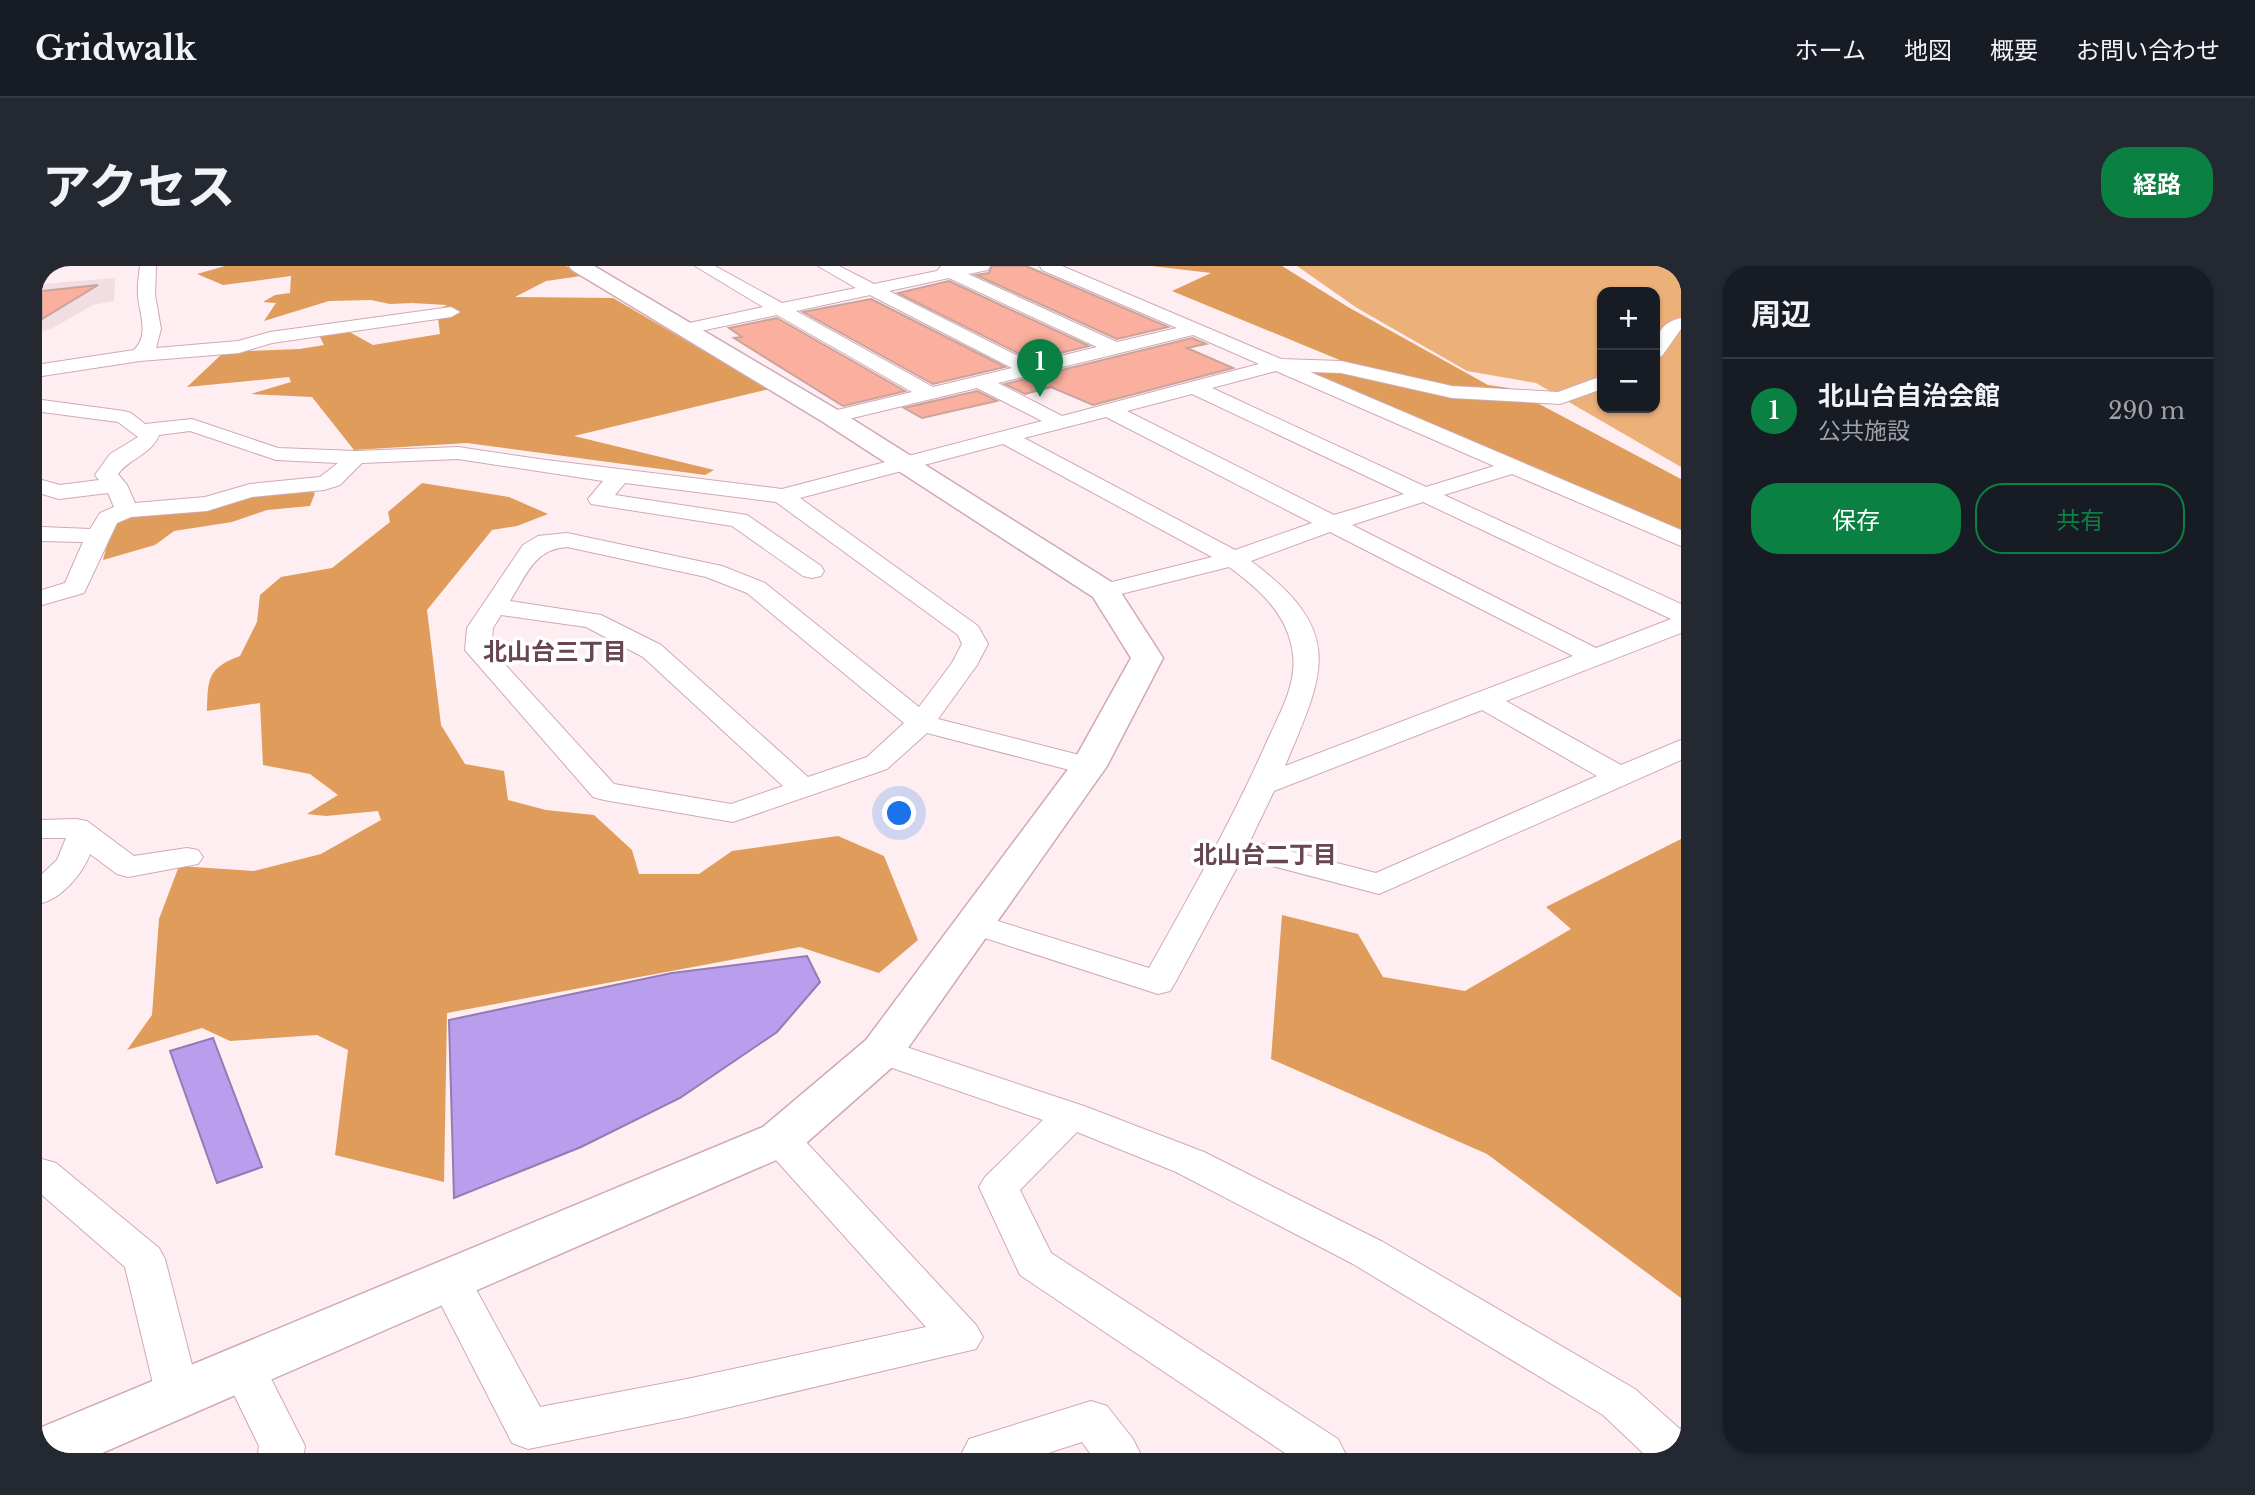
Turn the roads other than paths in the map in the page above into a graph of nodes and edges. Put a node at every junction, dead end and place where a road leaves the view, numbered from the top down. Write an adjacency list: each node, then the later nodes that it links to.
1 (148, 266): 16 (street)
2 (579, 266): 12 (street)
3 (703, 266): 9 (street)
4 (826, 266): 8 (street)
5 (982, 266): 7 (street)
6 (1048, 266): 13 (street)
7 (944, 269): 8 (street); 14 (street)
8 (872, 289): 9 (street); 19 (street)
9 (779, 308): 12 (street); 23 (street)
10 (451, 312): 16 (street)
11 (1681, 323): 15 (street)
12 (686, 329): 26 (street)
13 (1196, 330): 14 (street); 17 (street)
14 (1114, 348): 19 (street)
15 (1656, 350)
16 (140, 355): 18 (street)
17 (1279, 366): 21 (street); 22 (street); 32 (street)
18 (42, 370)
19 (1031, 370): 20 (street)
20 (981, 382): 23 (street); 27 (street)
21 (1597, 384)
22 (1193, 387): 25 (street); 36 (street)
23 (931, 394): 26 (street)
24 (42, 406): 28 (street)
25 (1107, 409): 27 (street); 39 (street)
26 (832, 417): 31 (street)
27 (1059, 422): 29 (street)
28 (151, 430): 30 (street); 34 (street)
29 (1004, 436): 31 (street); 44 (street)
30 (356, 457): 33 (street); 38 (street)
31 (903, 462): 37 (street); 47 (street)
32 (1513, 467): 36 (street); 42 (street)
33 (619, 476): 37 (street); 45 (street)
34 (116, 485): 35 (street); 38 (street)
35 (42, 487)
36 (1425, 494): 39 (street); 50 (street)
37 (782, 496): 43 (street)
38 (127, 510): 41 (street)
39 (1332, 523): 44 (street); 52 (street)
40 (42, 534): 41 (street)
41 (98, 536): 48 (street)
42 (1681, 539)
43 (864, 555): 45 (street); 54 (street)
44 (1233, 559): 47 (street); 58 (street)
45 (812, 571): 46 (street)
46 (756, 588): 49 (street); 54 (street)
47 (1105, 591): 56 (street)
48 (42, 598)
49 (493, 606): 59 (street); 59 (street)
50 (1681, 614)
51 (1681, 624): 52 (street)
52 (1592, 656): 53 (street)
53 (1486, 701): 57 (street); 58 (street)
54 (921, 723): 56 (street); 59 (street)
55 (1681, 749): 57 (street)
56 (1089, 766): 65 (street)
57 (1621, 777): 62 (street)
58 (1263, 785): 62 (street)
59 (804, 789)
60 (42, 829): 61 (street)
61 (83, 833): 63 (street); 64 (street)
62 (1234, 846): 65 (street)
63 (187, 857)
64 (42, 893)
65 (972, 923): 66 (street)
66 (882, 1051): 67 (street); 68 (street)
67 (1071, 1115): 77 (street); 78 (street)
68 (780, 1139): 70 (street); 70 (street)
69 (42, 1173): 72 (street)
70 (450, 1281): 71 (street)
71 (243, 1368): 72 (street); 74 (street)
72 (178, 1396): 73 (street)
73 (42, 1453)
74 (281, 1453)
75 (985, 1453): 76 (street)
76 (1117, 1453)
77 (1322, 1453)
78 (1674, 1453)

